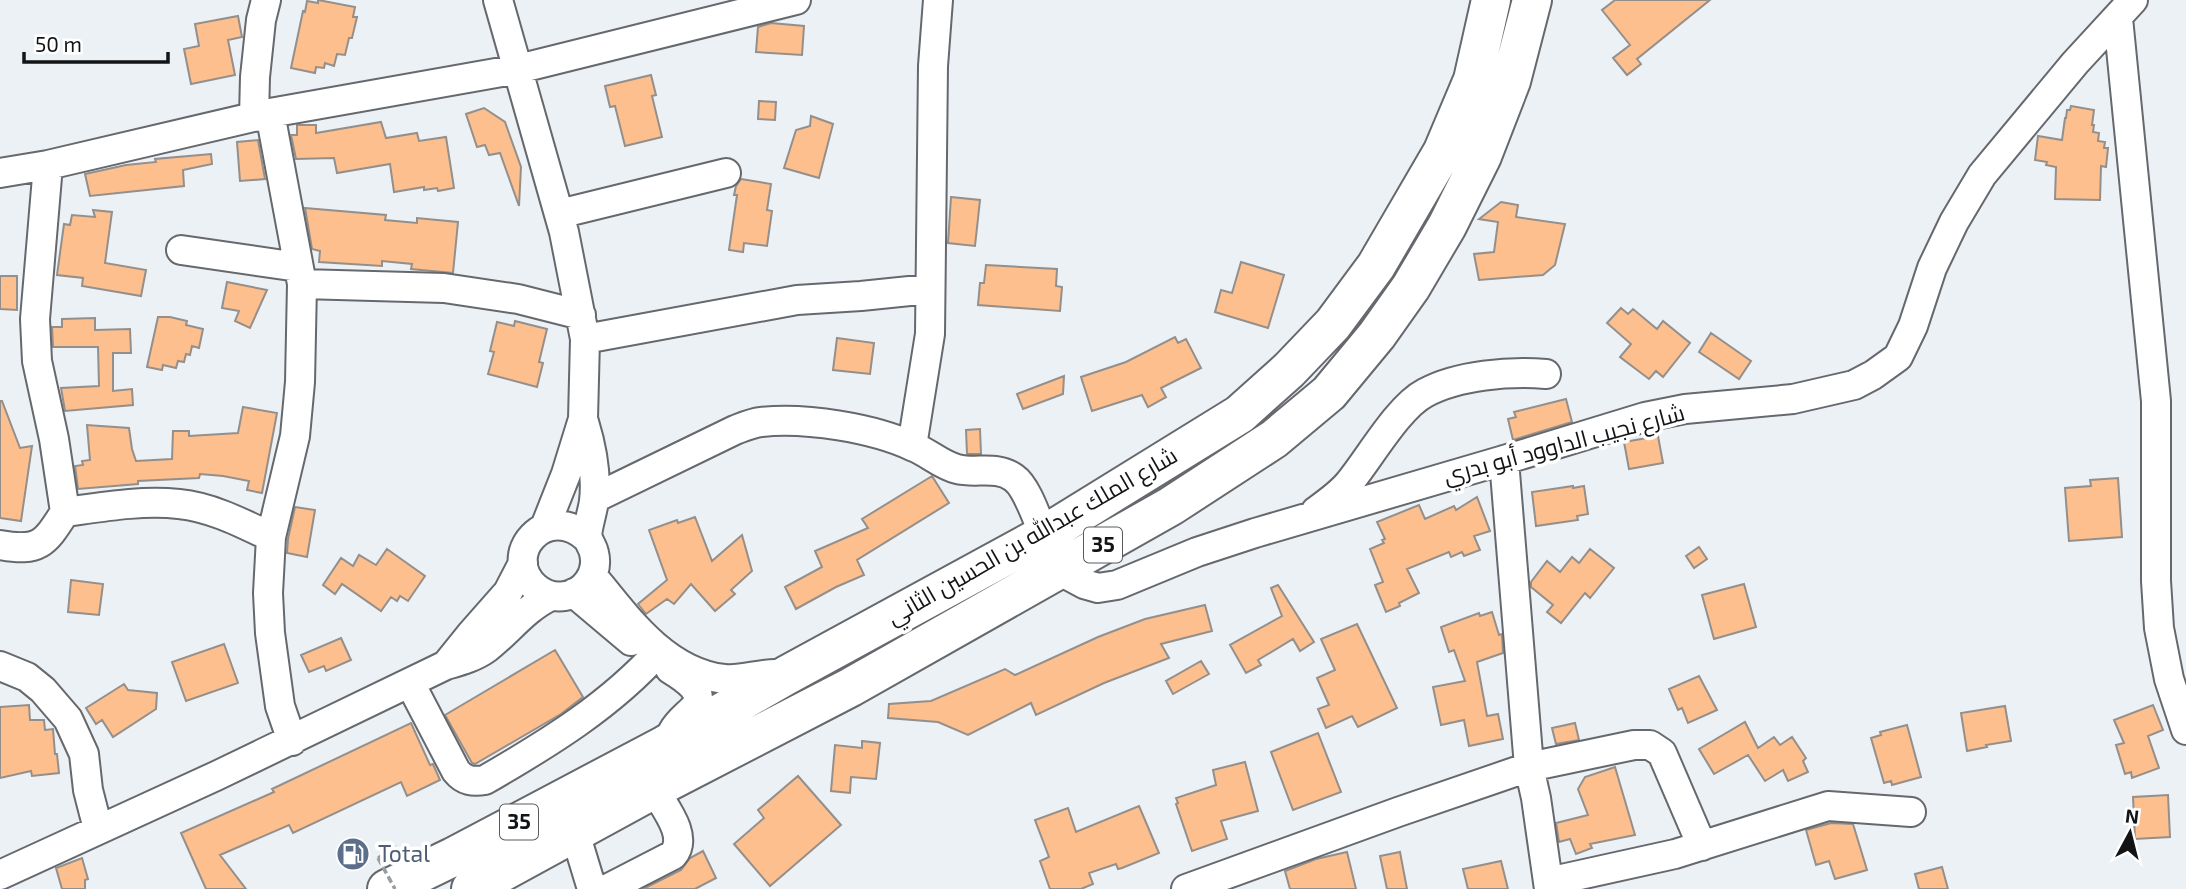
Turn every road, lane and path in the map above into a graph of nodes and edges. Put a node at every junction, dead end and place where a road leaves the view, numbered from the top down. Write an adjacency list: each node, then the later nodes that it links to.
1 (266, 0): 9 (street)
2 (498, 0): 8 (street)
3 (796, 0): 8 (street)
4 (938, 0): 16 (street)
5 (1491, 0): 26 (highway, شارع الملك عبدالله بن الحسين الثاني / 35)
6 (1532, 0): 31 (highway, شارع الملك عبدالله بن الحسين الثاني / 35)
7 (2129, 5): 21 (street, شارع نجيب الداوود أبو بدري); 38 (street)
8 (519, 69): 9 (street); 13 (street)
9 (262, 115): 10 (street); 15 (street)
10 (48, 165): 11 (street); 23 (street)
11 (0, 173)
12 (726, 173): 13 (street)
13 (559, 214): 17 (street)
14 (181, 250): 15 (street)
15 (300, 276): 17 (street); 27 (street)
16 (929, 289): 17 (street); 20 (street)
17 (583, 327): 19 (street)
18 (1546, 374): 24 (street)
19 (583, 419): 22 (street); 25 (street)
20 (912, 446): 22 (street); 26 (street)
21 (1504, 460): 24 (street, شارع نجيب الداوود أبو بدري); 41 (street)
22 (595, 498): 28 (street)
23 (65, 512): 27 (street); 29 (street)
24 (1309, 518): 31 (street, شارع نجيب الداوود أبو بدري)
25 (545, 527): 28 (street); 30 (street)
26 (1045, 534): 36 (highway, شارع الملك عبدالله بن الحسين الثاني / 35)
27 (271, 537): 39 (street)
28 (587, 538): 32 (street)
29 (0, 545)
30 (523, 563): 32 (street); 34 (street)
31 (1064, 568): 42 (highway, شارع الملك عبدالله بن الحسين الثاني / 35)
32 (573, 588): 33 (street); 34 (street)
33 (657, 654): 36 (street); 37 (street); 40 (street)
34 (446, 665): 37 (street)
35 (0, 666): 44 (street)
36 (787, 675): 40 (highway, شارع الملك عبدالله بن الحسين الثاني / 35)
37 (410, 683): 39 (street)
38 (2186, 730)
39 (292, 741): 44 (street)
40 (665, 745): 50 (highway, شارع الملك عبدالله بن الحسين الثاني / 35)
41 (1529, 767): 46 (street); 51 (street); 52 (street)
42 (654, 789): 45 (highway, شارع الملك عبدالله بن الحسين الثاني / 35); 55 (street)
43 (1911, 812): 46 (street)
44 (98, 829): 49 (street)
45 (575, 833): 50 (highway, شارع الملك عبدالله بن الحسين الثاني / 35); 54 (street)
46 (1702, 846): 51 (street)
47 (397, 847): 48 (path)
48 (382, 874): 50 (highway, شارع الملك عبدالله بن الحسين الثاني / 35); 53 (path, bridge)
49 (0, 875)
50 (463, 878)
51 (1548, 885)
52 (1198, 887)
53 (395, 889)
54 (592, 889)
55 (607, 889)

